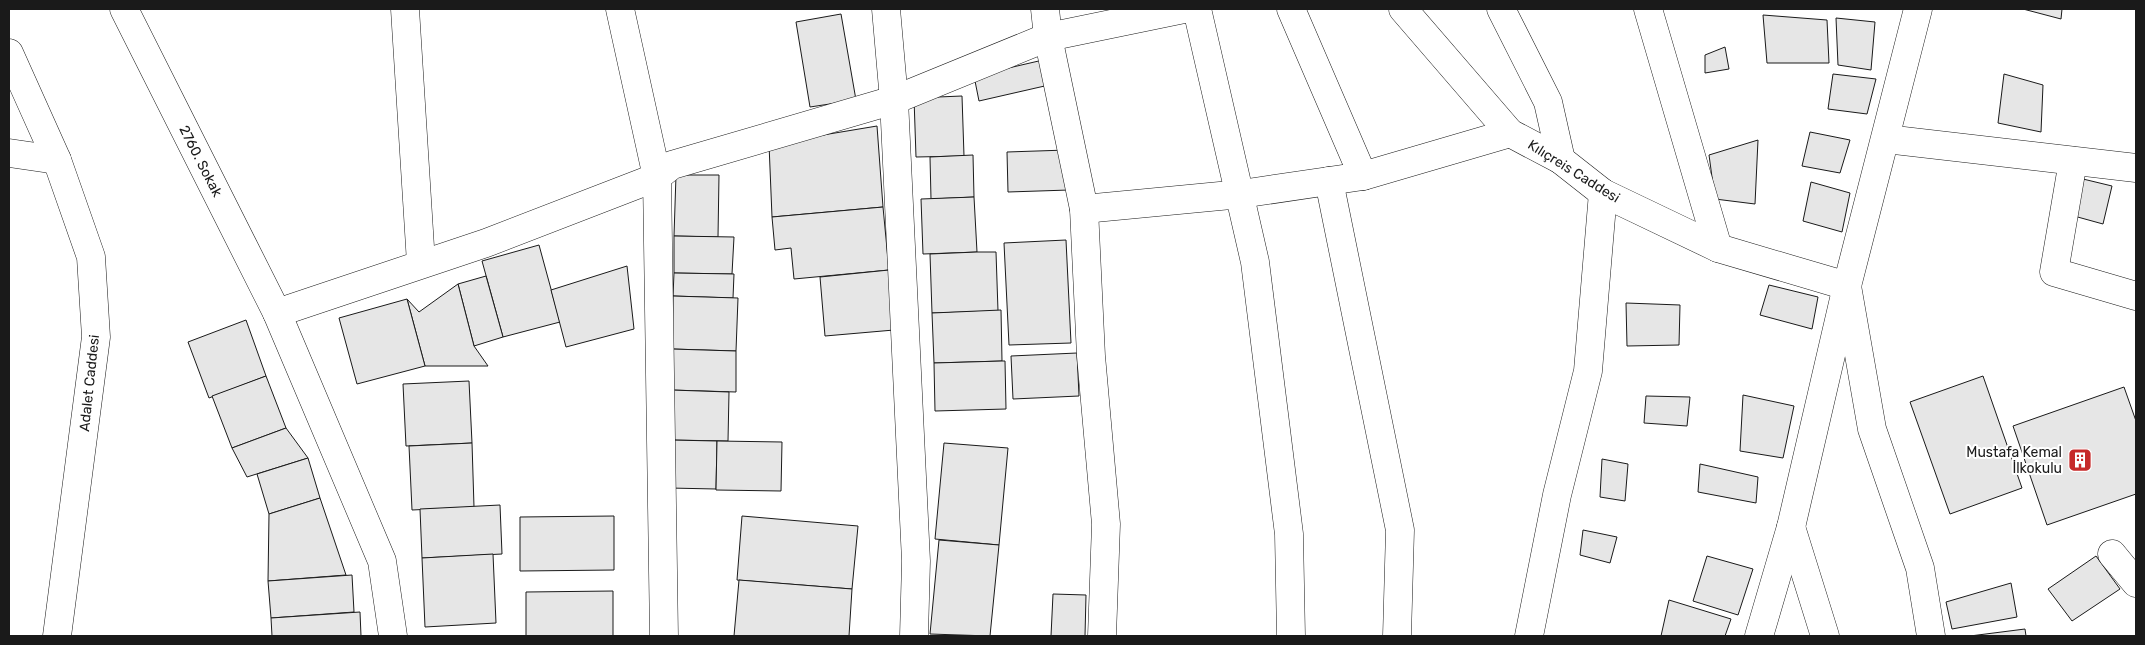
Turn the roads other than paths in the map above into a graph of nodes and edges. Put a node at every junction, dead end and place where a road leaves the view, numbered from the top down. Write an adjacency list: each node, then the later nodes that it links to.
1 (124, 9): 33 (street, 2760. Sokak)
2 (405, 9): 30 (street)
3 (620, 9): 24 (street)
4 (886, 9): 15 (street)
5 (1046, 9): 13 (street)
6 (1184, 9): 13 (street)
7 (1197, 9): 27 (street)
8 (1291, 9): 23 (street)
9 (1403, 9): 16 (street, Kılıçreis Caddesi)
10 (1501, 9): 20 (street)
11 (1648, 9): 29 (street)
12 (1918, 9): 17 (street)
13 (1048, 37): 15 (street); 28 (street)
14 (9, 54): 19 (street, Adalet Caddesi)
15 (894, 100): 24 (street); 40 (street)
16 (1510, 133): 20 (street, Kılıçreis Caddesi); 23 (street)
17 (1886, 139): 21 (street); 31 (street)
18 (9, 153): 19 (street)
19 (57, 160): 37 (street, Adalet Caddesi)
20 (1561, 160): 26 (street, Kılıçreis Caddesi)
21 (2074, 161): 22 (street); 32 (street)
22 (2136, 168)
23 (1363, 176): 25 (street)
24 (657, 177): 30 (street); 39 (street)
25 (1329, 181): 27 (street); 43 (street)
26 (1603, 193): 29 (street, Kılıçreis Caddesi); 44 (street)
27 (1241, 194): 28 (street); 42 (street)
28 (1084, 209): 41 (street)
29 (1718, 248): 31 (street, Kılıçreis Caddesi)
30 (421, 263): 33 (street)
31 (1847, 286): 34 (street); 47 (street)
32 (2136, 296)
33 (277, 313): 38 (street, 2760. Sokak)
34 (1791, 527): 45 (street); 46 (street)
35 (2112, 554): 36 (street)
36 (2136, 583)
37 (57, 636)
38 (393, 636)
39 (664, 636)
40 (914, 636)
41 (1102, 636)
42 (1291, 636)
43 (1397, 636)
44 (1528, 636)
45 (1759, 636)
46 (1825, 636)
47 (1931, 636)

